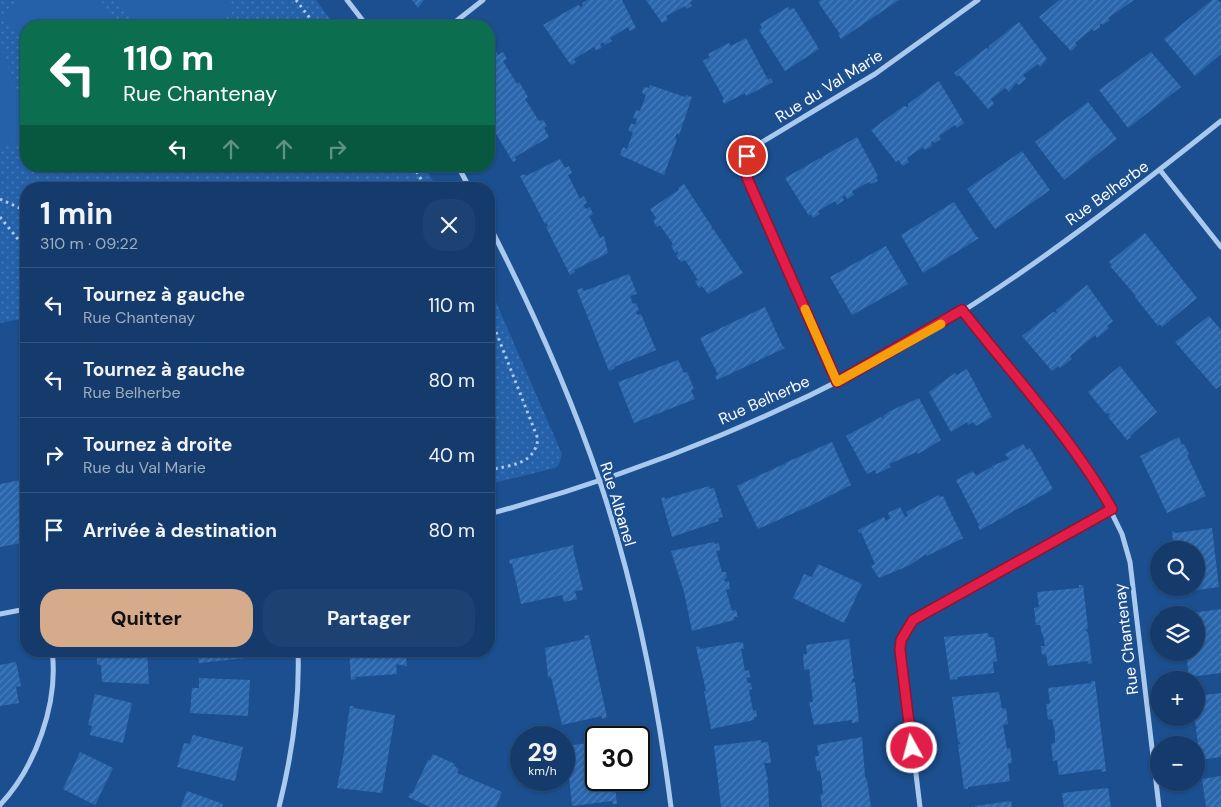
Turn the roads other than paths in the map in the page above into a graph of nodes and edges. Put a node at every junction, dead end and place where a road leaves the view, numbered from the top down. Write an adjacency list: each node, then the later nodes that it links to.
1 (347, 0): 4 (street)
2 (483, 0): 5 (street)
3 (978, 0): 11 (street, Rue du Val Marie)
4 (362, 20)
5 (458, 20)
6 (1221, 121): 7 (street, Rue Belherbe)
7 (1160, 170): 9 (street); 10 (street, Rue Belherbe)
8 (495, 237): 12 (street, Rue Albanel)
9 (1221, 247)
10 (962, 310): 11 (street, Rue Belherbe); 13 (street, Rue Chantenay)
11 (837, 382): 12 (street, Rue Belherbe)
12 (600, 482): 14 (street, Rue Belherbe); 21 (street, Rue Albanel)
13 (1112, 509): 22 (street); 23 (street, Rue Chantenay)
14 (495, 512)
15 (20, 610): 16 (street)
16 (0, 614)
17 (52, 657): 19 (street)
18 (298, 657): 20 (street)
19 (0, 805)
20 (279, 807)
21 (671, 807)
22 (920, 807)
23 (1159, 807)

